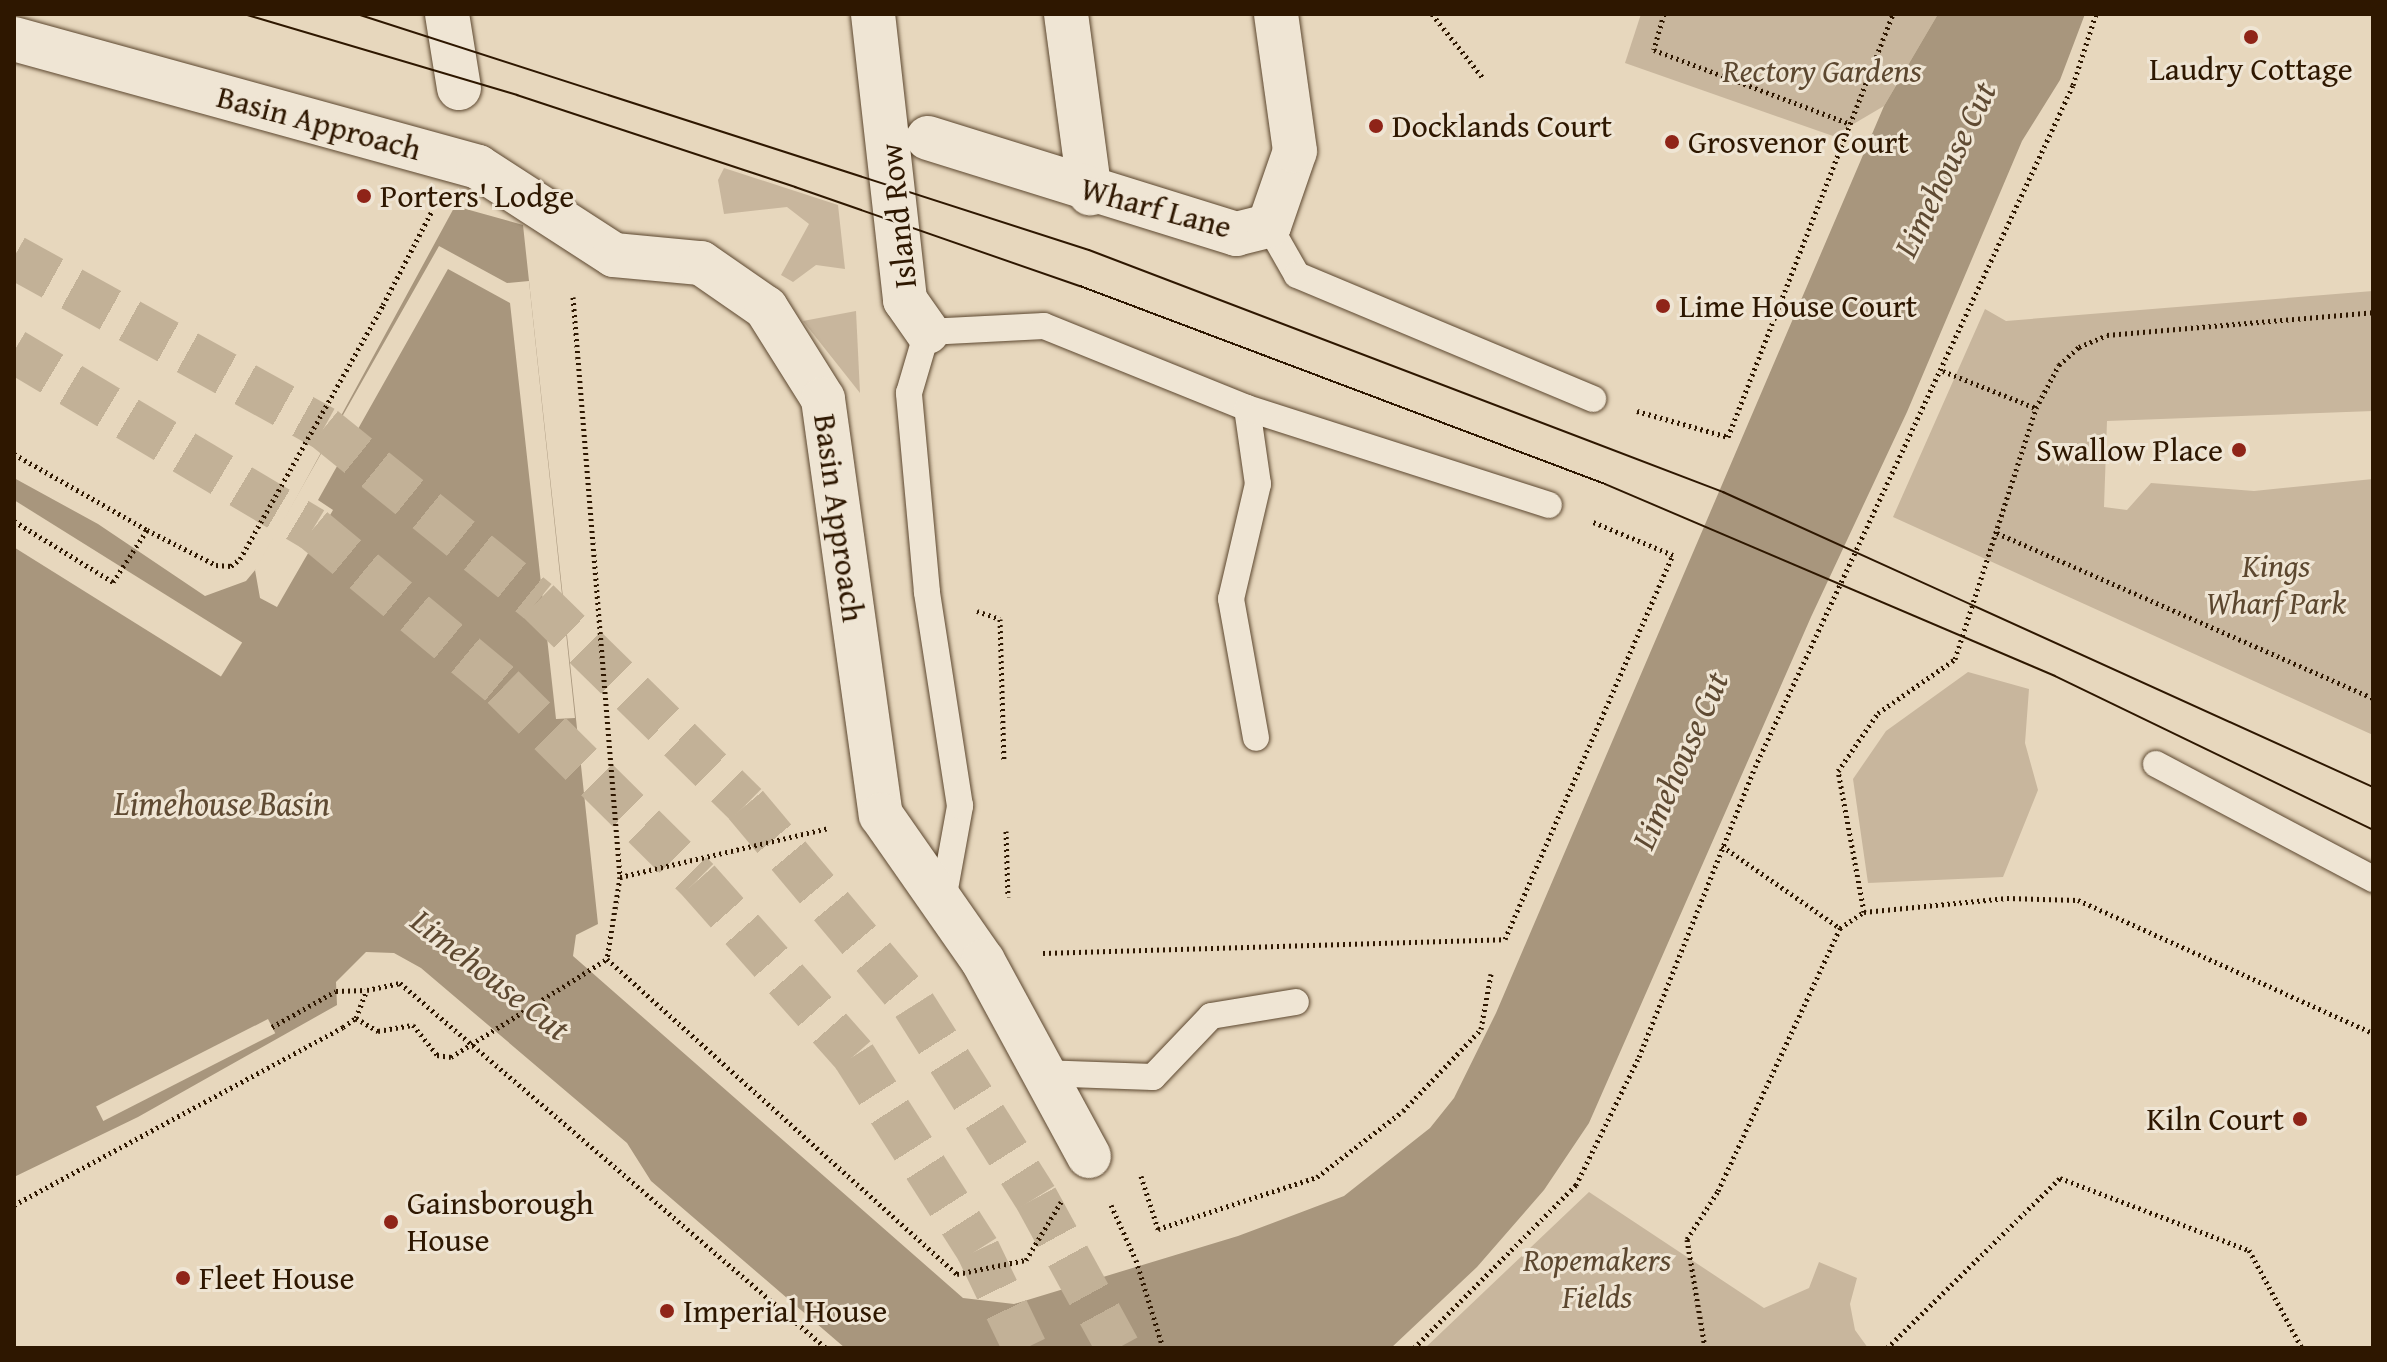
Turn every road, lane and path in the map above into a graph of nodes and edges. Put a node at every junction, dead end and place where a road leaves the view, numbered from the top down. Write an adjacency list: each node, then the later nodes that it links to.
1 (447, 14): 11 (street)
2 (873, 14): 19 (street, Island Row)
3 (1066, 14): 15 (street)
4 (1276, 14): 17 (street, Wharf Lane)
5 (1432, 14): 10 (path)
6 (1664, 14): 12 (path)
7 (1893, 14): 12 (path)
8 (2096, 14): 20 (path)
9 (38, 34): 14 (street, Basin Approach)
10 (1483, 78)
11 (459, 88)
12 (1848, 123): 21 (path)
13 (928, 138): 15 (street, Wharf Lane)
14 (457, 161): 16 (street, Basin Approach); 27 (path)
15 (1090, 193): 17 (street, Wharf Lane)
16 (555, 214): 34 (street, Basin Approach); 37 (path)
17 (1269, 226): 21 (lane)
18 (2373, 312): 23 (path)
19 (927, 332): 22 (lane); 29 (lane, Island Row)
20 (1943, 371): 23 (path); 36 (path)
21 (1593, 399)
22 (1247, 408): 25 (lane); 31 (lane)
23 (2036, 408): 28 (path)
24 (14, 454): 27 (path)
25 (1549, 505): 43 (path)
26 (14, 521): 27 (path)
27 (147, 530)
28 (1997, 533): 30 (path); 41 (path)
29 (927, 592): 32 (path); 39 (lane, Island Row)
30 (2373, 698)
31 (1256, 738)
32 (1004, 763)
33 (2156, 764): 38 (lane)
34 (881, 815): 37 (path); 39 (street, Basin Approach)
35 (1006, 827): 40 (path)
36 (1722, 846): 42 (path); 57 (path)
37 (620, 877): 44 (path)
38 (2373, 879)
39 (943, 900): 51 (street, Basin Approach)
40 (1008, 907)
41 (1864, 912): 42 (path); 50 (path)
42 (1840, 928): 58 (path)
43 (1026, 953)
44 (607, 959): 48 (path, bridge); 52 (path)
45 (1491, 974): 53 (path)
46 (367, 990): 48 (path); 49 (path); 55 (path)
47 (1296, 1002): 51 (lane)
48 (356, 1018): 54 (path)
49 (272, 1027)
50 (2373, 1033)
51 (1040, 1073): 52 (street, Basin Approach)
52 (1089, 1156): 56 (path)
53 (1139, 1169)
54 (14, 1205)
55 (826, 1348)
56 (1163, 1348)
57 (1414, 1348)
58 (1705, 1348)
59 (1887, 1348): 60 (path)
60 (2302, 1348)

